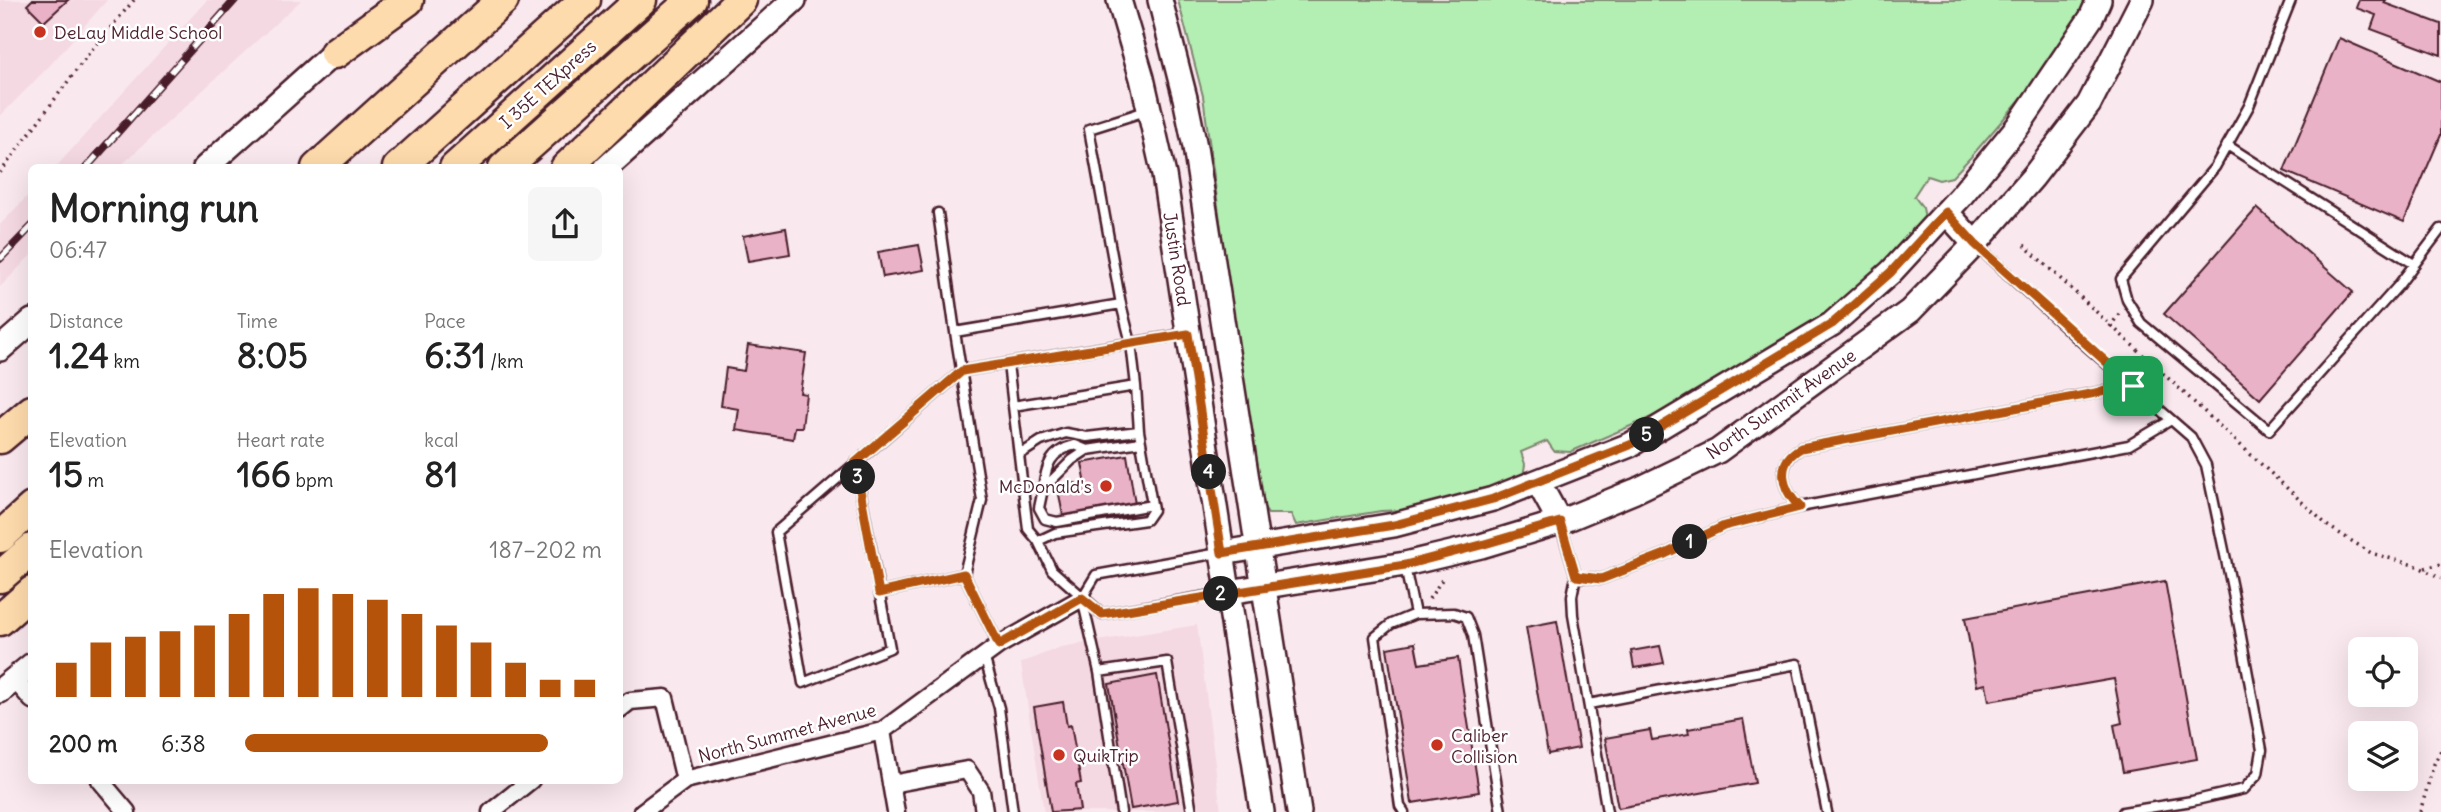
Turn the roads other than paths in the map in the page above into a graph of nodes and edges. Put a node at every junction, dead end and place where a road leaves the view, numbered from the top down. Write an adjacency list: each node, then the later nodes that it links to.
1 (389, 0): 14 (main road)
2 (408, 0): 14 (highway)
3 (503, 0): 18 (highway)
4 (585, 0): 19 (highway)
5 (641, 0): 20 (highway, I 35E TEXpress)
6 (692, 0): 21 (highway)
7 (741, 0): 22 (highway)
8 (794, 0): 23 (main road)
9 (1119, 0): 15 (main road, Justin Road)
10 (1160, 0): 56 (main road, Justin Road)
11 (2099, 0): 24 (main road, North Summit Avenue)
12 (2142, 0): 27 (main road, North Summit Avenue)
13 (2291, 0): 16 (lane)
14 (335, 53): 17 (main road)
15 (1150, 110): 29 (lane); 32 (main road, Justin Road)
16 (2227, 145): 28 (lane); 28 (lane)
17 (210, 164)
18 (321, 164)
19 (402, 164)
20 (459, 164)
21 (508, 164)
22 (570, 164)
23 (610, 164)
24 (1946, 212): 27 (main road); 48 (main road, North Summit Avenue)
25 (938, 214): 31 (lane)
26 (2441, 229): 28 (lane)
27 (1975, 244): 38 (lane); 53 (main road, North Summit Avenue)
28 (2414, 264)
29 (1121, 304): 31 (lane); 33 (lane)
30 (28, 324): 34 (main road)
31 (956, 331): 36 (lane)
32 (1188, 334): 33 (lane); 58 (main road, Justin Road)
33 (1131, 343): 35 (lane); 37 (lane)
34 (0, 349)
35 (1008, 364): 36 (lane); 39 (lane)
36 (962, 371): 47 (lane); 60 (lane)
37 (1136, 386): 39 (lane); 42 (lane)
38 (2133, 386): 41 (lane); 51 (lane)
39 (1013, 406): 46 (lane)
40 (28, 414): 43 (highway)
41 (2171, 420): 51 (lane); 97 (lane)
42 (1139, 430): 44 (lane); 46 (lane)
43 (0, 438)
44 (1141, 442): 45 (lane); 50 (lane)
45 (1087, 450): 49 (lane); 49 (lane)
46 (1019, 455): 55 (lane)
47 (855, 463): 65 (lane); 65 (lane)
48 (1538, 482): 53 (main road); 56 (main road, North Summit Avenue)
49 (1043, 489): 50 (lane)
50 (1152, 505): 55 (lane)
51 (1800, 507): 61 (lane)
52 (28, 512): 54 (highway)
53 (1560, 522): 59 (main road, North Summit Avenue); 61 (lane)
54 (0, 537)
55 (1038, 541): 67 (lane)
56 (1258, 546): 58 (main road, North Summit Avenue); 63 (main road, Justin Road)
57 (28, 553): 62 (highway)
58 (1222, 553): 64 (main road, Justin Road); 67 (lane)
59 (1405, 565): 63 (main road, North Summit Avenue); 68 (lane)
60 (964, 574): 65 (lane); 70 (lane)
61 (1576, 576): 75 (lane)
62 (0, 578)
63 (1265, 586): 64 (main road, North Summit Avenue); 91 (main road, Justin Road)
64 (1228, 592): 67 (lane); 90 (main road, Justin Road)
65 (879, 593)
66 (28, 596): 69 (highway)
67 (1082, 598): 70 (street, North Summet Avenue); 72 (lane)
68 (1415, 614): 92 (lane); 94 (lane)
69 (0, 620)
70 (999, 645): 71 (street, North Summet Avenue)
71 (984, 656): 77 (street, North Summet Avenue); 87 (lane)
72 (1099, 672): 88 (lane); 89 (lane)
73 (15, 678): 74 (street)
74 (28, 695)
75 (1589, 704): 95 (lane); 96 (lane)
76 (623, 707): 78 (street)
77 (882, 731): 78 (street, North Summet Avenue); 81 (street)
78 (685, 780): 84 (street, North Summet Avenue)
79 (103, 784): 82 (street)
80 (526, 784): 83 (street)
81 (891, 784): 85 (street); 86 (street)
82 (127, 812)
83 (491, 812)
84 (642, 812)
85 (895, 812)
86 (984, 812)
87 (1013, 812)
88 (1121, 812)
89 (1192, 812)
90 (1262, 812)
91 (1298, 812)
92 (1404, 812)
93 (1495, 812): 94 (lane)
94 (1501, 812)
95 (1606, 812)
96 (1827, 812)
97 (2123, 812)

